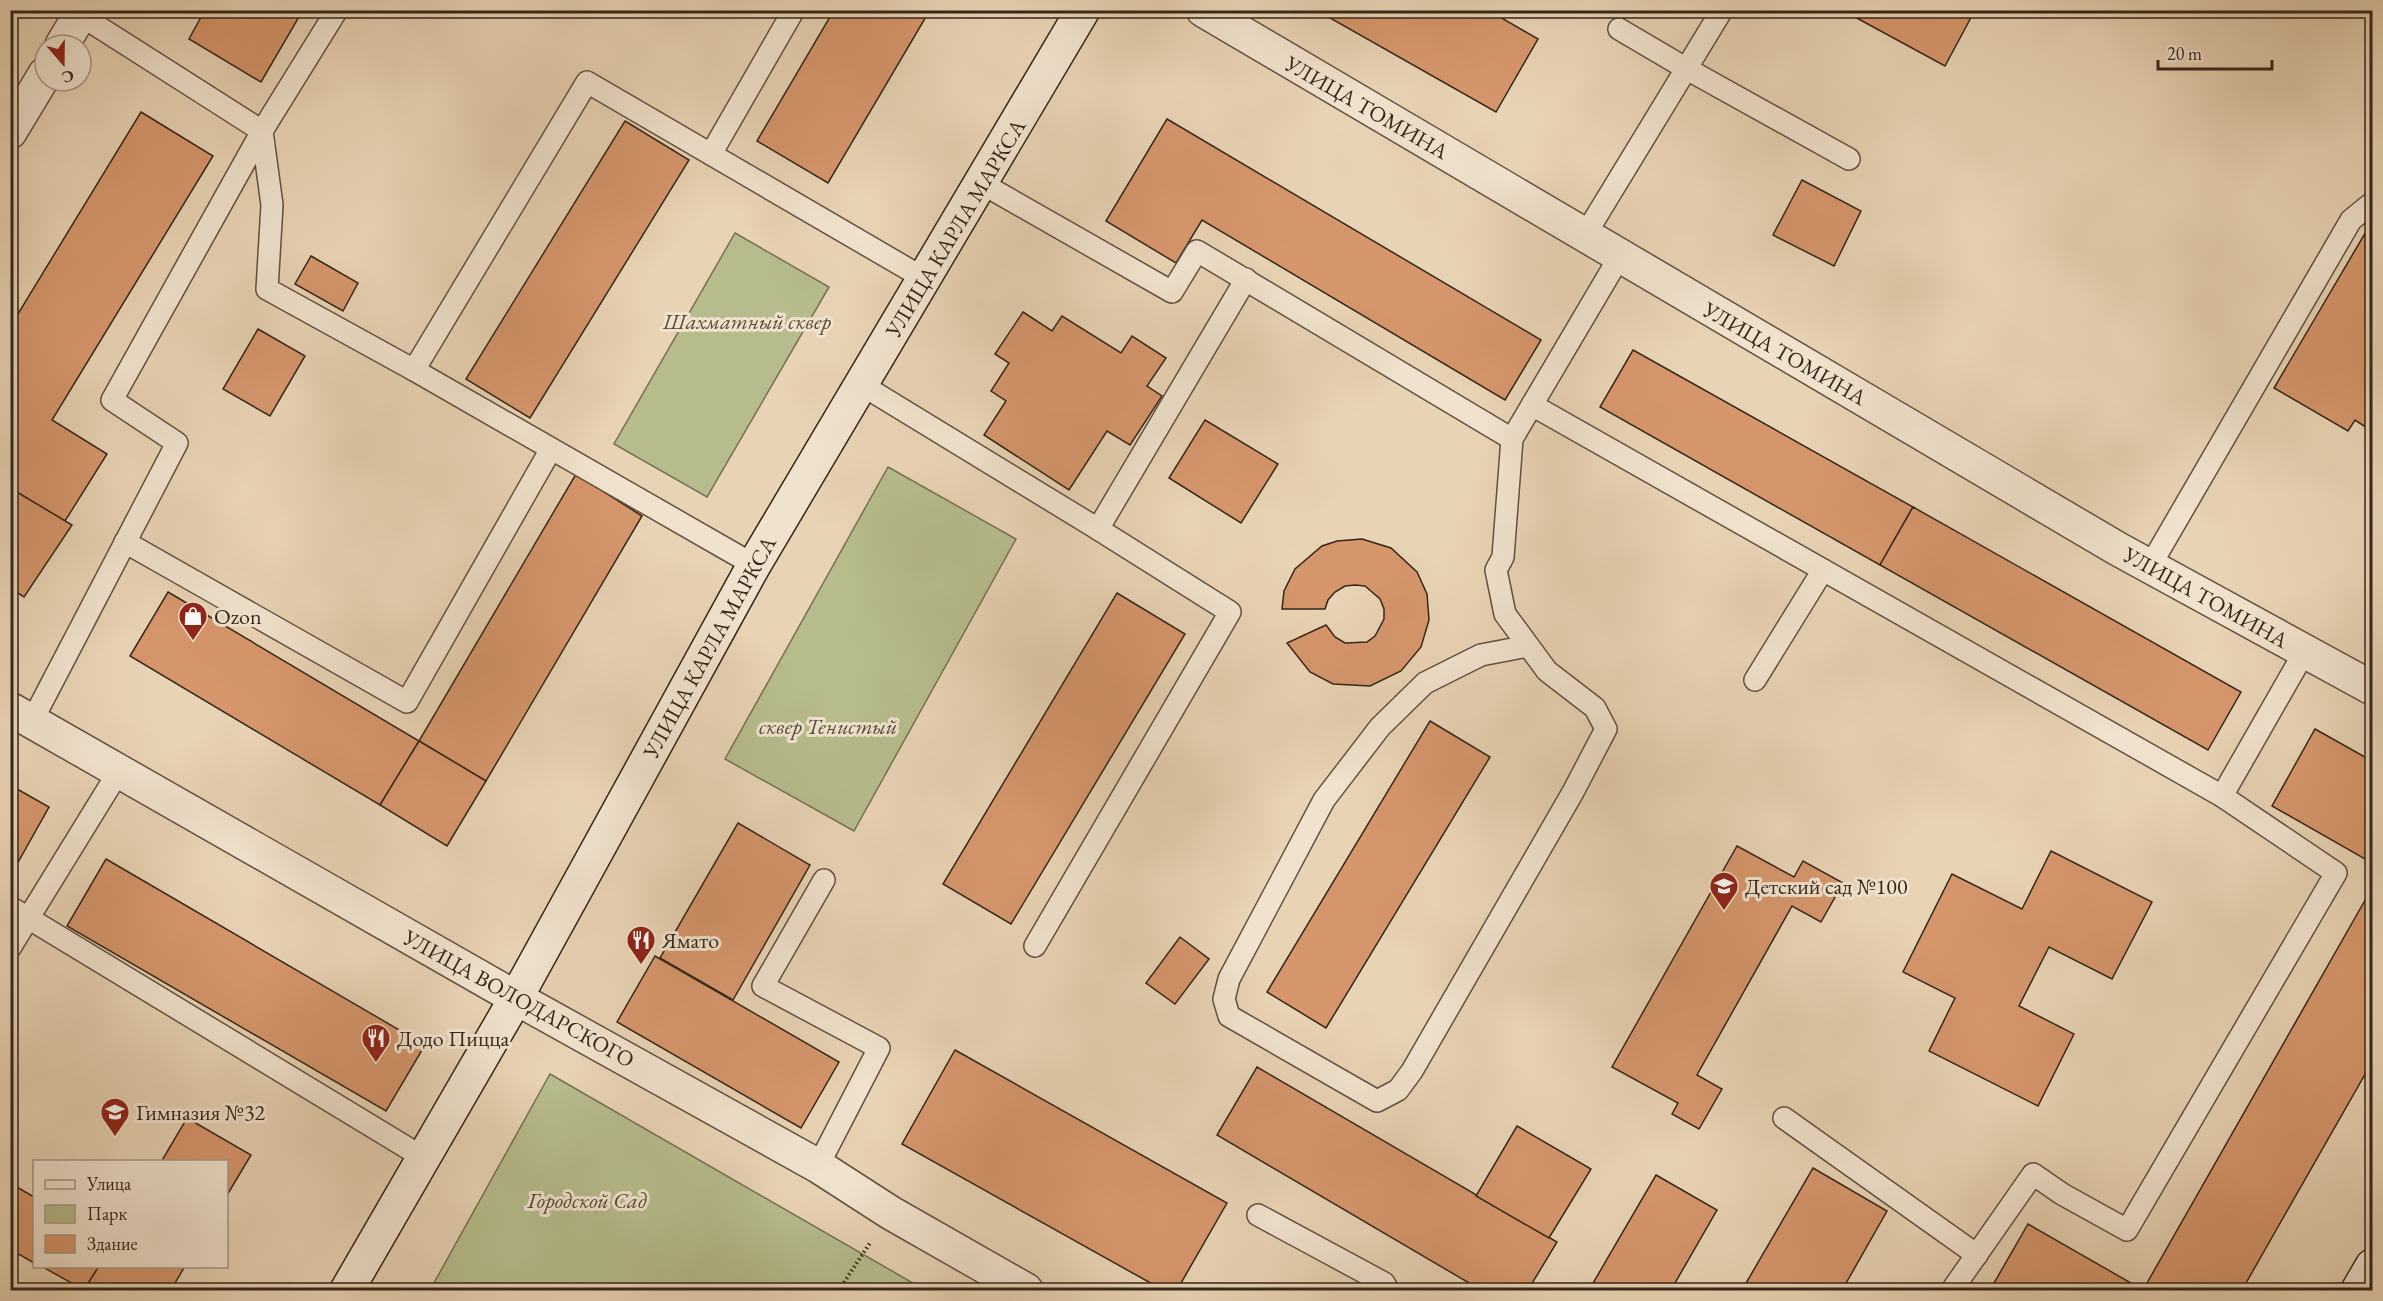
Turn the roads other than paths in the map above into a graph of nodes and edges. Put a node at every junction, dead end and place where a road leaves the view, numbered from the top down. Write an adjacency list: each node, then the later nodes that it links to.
1 (337, 10): 11 (lane)
2 (788, 10): 13 (lane)
3 (1083, 10): 15 (street, УЛИЦА КАРЛА МАРКСА)
4 (1203, 10): 17 (street, УЛИЦА ТОМИНА)
5 (1722, 10): 9 (lane)
6 (81, 13): 8 (street); 11 (lane)
7 (1619, 28): 9 (lane)
8 (69, 33)
9 (1687, 69): 14 (lane); 17 (lane)
10 (34, 93): 12 (street)
11 (262, 131): 21 (lane); 27 (lane)
12 (10, 132)
13 (711, 154): 19 (lane); 21 (lane)
14 (1850, 159)
15 (981, 183): 19 (street, УЛИЦА КАРЛА МАРКСА); 20 (lane)
16 (2373, 202): 29 (lane)
17 (1585, 235): 18 (street, УЛИЦА ТОМИНА)
18 (1620, 256): 23 (lane); 29 (street, УЛИЦА ТОМИНА)
19 (925, 279): 22 (street, УЛИЦА КАРЛА МАРКСА)
20 (1246, 279): 24 (lane); 26 (lane)
21 (414, 370): 25 (lane)
22 (861, 385): 26 (lane); 28 (street, УЛИЦА КАРЛА МАРКСА)
23 (1532, 405): 24 (lane); 30 (lane)
24 (1512, 439): 31 (lane)
25 (551, 449): 27 (lane); 28 (lane)
26 (1098, 529): 41 (lane)
27 (125, 542): 35 (lane)
28 (753, 565): 43 (street, УЛИЦА КАРЛА МАРКСА)
29 (2150, 566): 32 (street, УЛИЦА ТОМИНА)
30 (1823, 570): 33 (lane); 37 (lane)
31 (1528, 646): 31 (lane)
32 (2305, 651): 34 (street, УЛИЦА ТОМИНА); 37 (lane)
33 (1755, 680)
34 (2373, 688)
35 (21, 715): 36 (street, УЛИЦА ВОЛОДАРСКОГО)
36 (119, 771): 40 (lane); 43 (street, УЛИЦА ВОЛОДАРСКОГО)
37 (2222, 796): 48 (lane)
38 (824, 880): 46 (lane)
39 (10, 907): 40 (lane)
40 (29, 918): 42 (lane); 45 (lane)
41 (1035, 946)
42 (10, 948)
43 (516, 998): 45 (street, УЛИЦА КАРЛА МАРКСА); 46 (street, УЛИЦА ВОЛОДАРСКОГО)
44 (1784, 1118): 48 (lane)
45 (424, 1158): 50 (street, УЛИЦА КАРЛА МАРКСА)
46 (818, 1166): 51 (street, УЛИЦА ВОЛОДАРСКОГО)
47 (1258, 1215): 52 (lane)
48 (1977, 1255): 53 (lane)
49 (2373, 1266): 54 (street)
50 (347, 1290)
51 (1026, 1290)
52 (1388, 1290)
53 (1952, 1290)
54 (2358, 1290)

